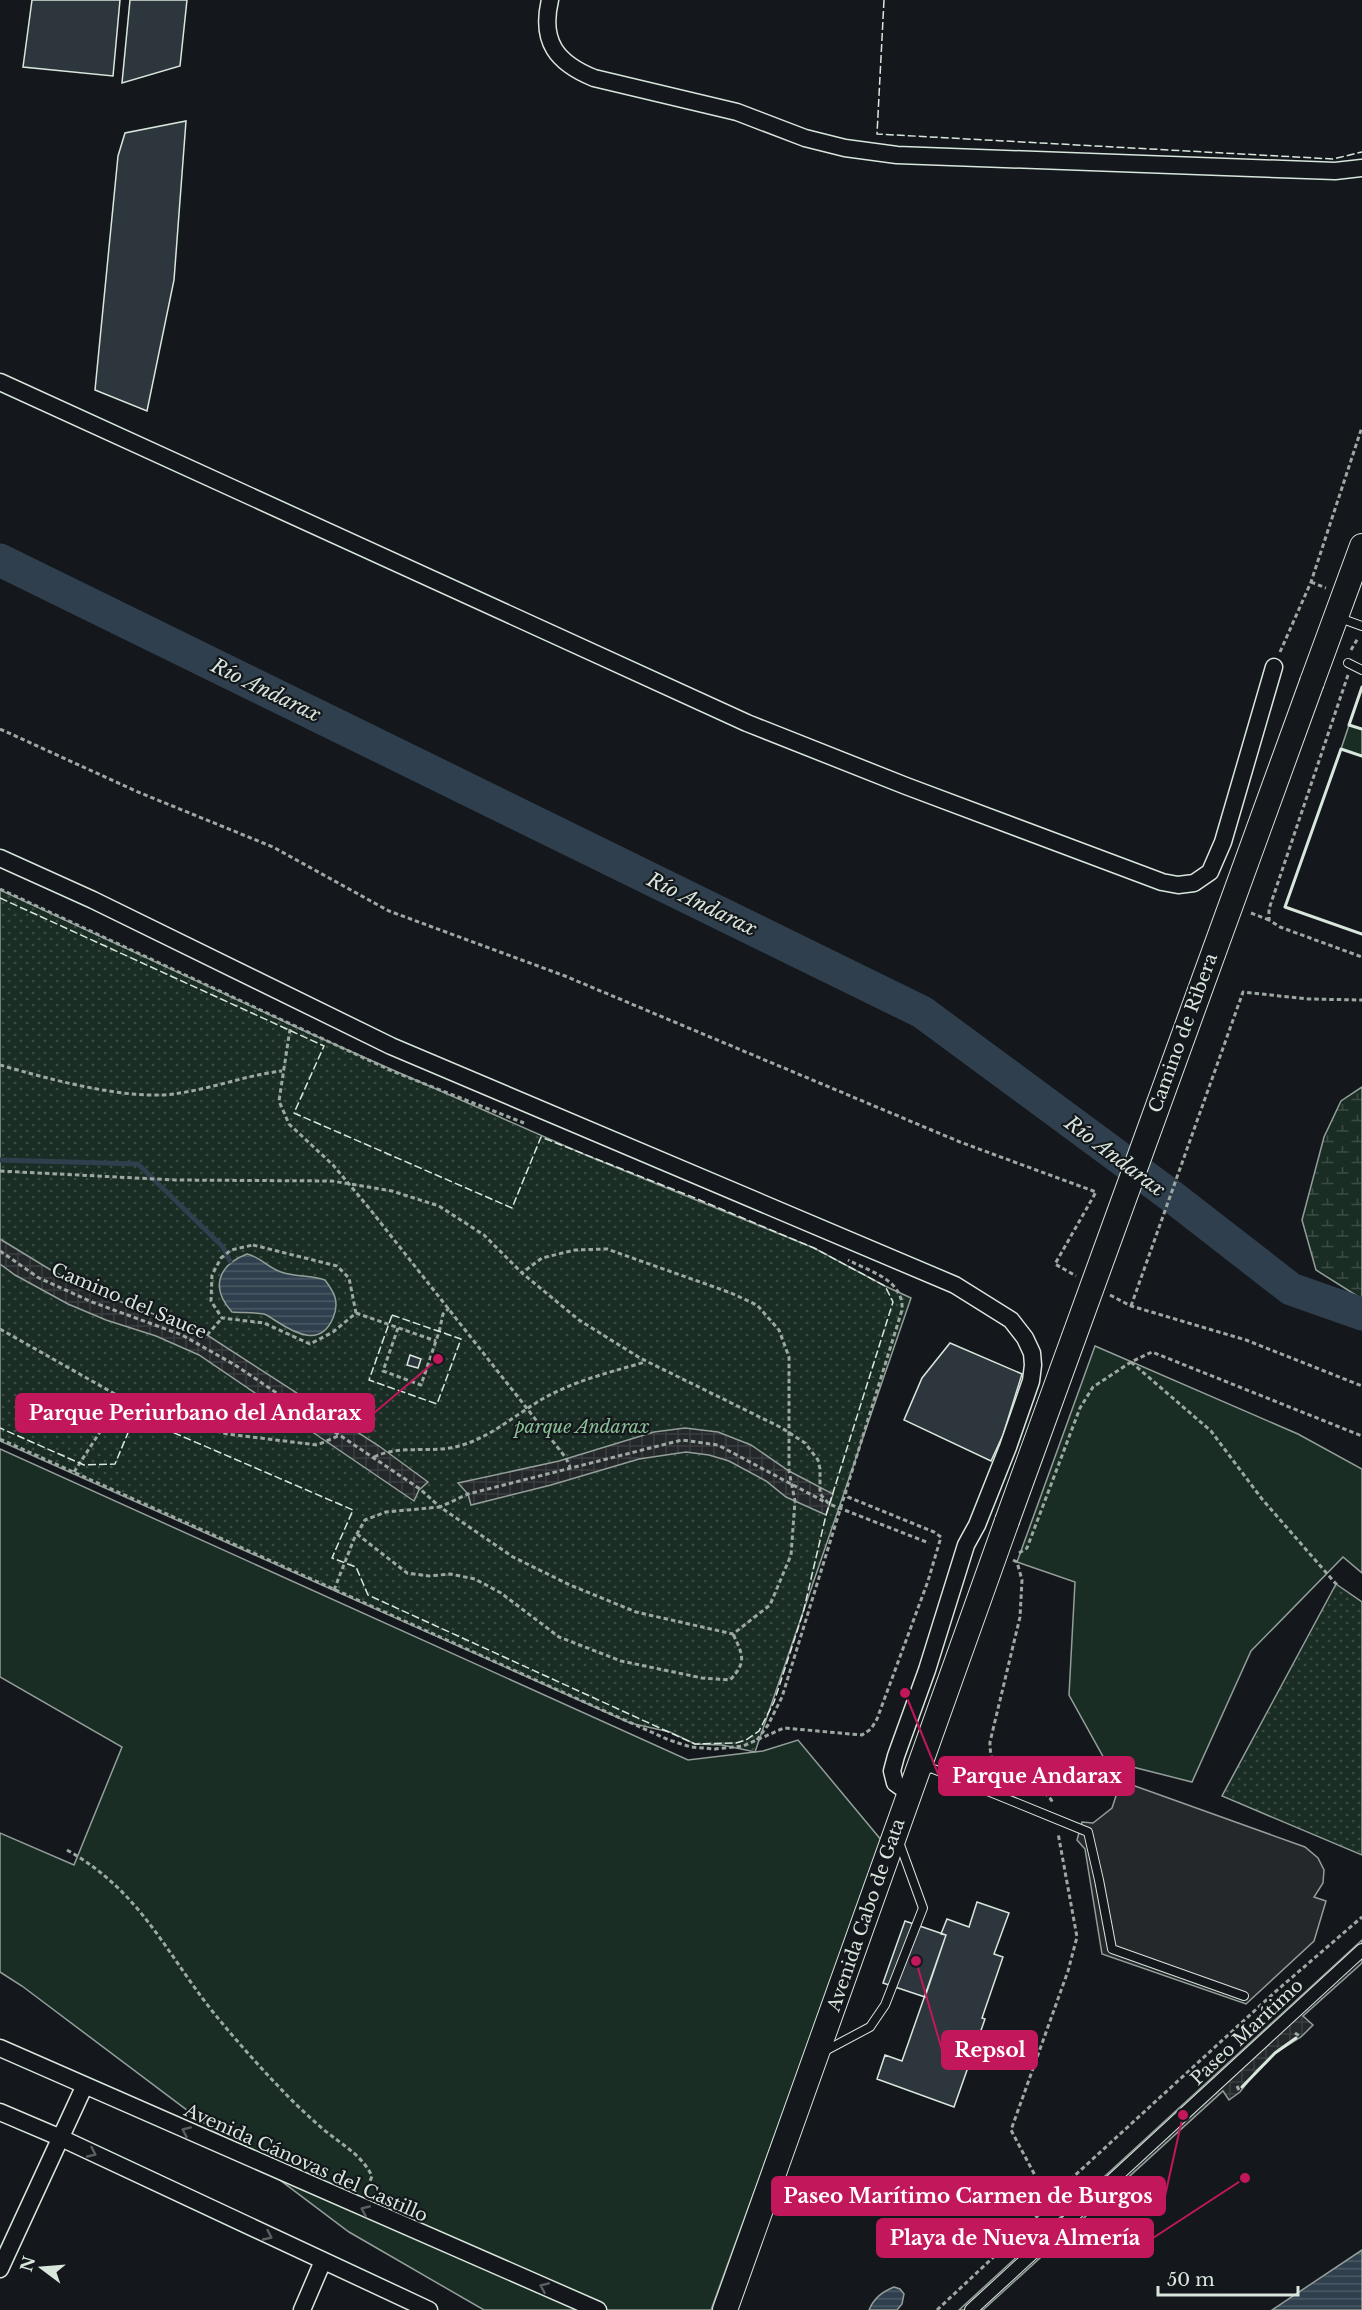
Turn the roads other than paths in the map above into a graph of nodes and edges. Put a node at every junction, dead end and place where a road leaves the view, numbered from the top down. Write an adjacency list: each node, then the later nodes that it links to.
1 (550, 0): 2 (street)
2 (1362, 168)
3 (0, 382): 8 (street)
4 (1362, 546): 5 (main road, Camino de Ribera)
5 (1335, 616): 6 (lane); 11 (main road, Camino de Ribera, bridge)
6 (1362, 626)
7 (1348, 663): 9 (lane)
8 (1274, 668)
9 (1362, 670)
10 (0, 858): 12 (street)
11 (1007, 1521): 12 (main road, Avenida Cabo de Gata)
12 (912, 1784): 13 (main road, Avenida Cabo de Gata); 15 (lane)
13 (895, 1833): 17 (main road, Avenida Cabo de Gata); 17 (lane)
14 (1362, 1950): 27 (street, Paseo Marítimo)
15 (1244, 1996)
16 (0, 2048): 18 (street, Avenida Cánovas del Castillo)
17 (817, 2054): 26 (main road, Avenida Cabo de Gata)
18 (84, 2087): 20 (street); 25 (street, Avenida Cánovas del Castillo, one-way to 18)
19 (0, 2112): 20 (street)
20 (61, 2138): 21 (street, one-way to 21); 22 (street)
21 (323, 2261): 23 (street); 24 (street)
22 (0, 2269)
23 (302, 2310)
24 (429, 2310)
25 (598, 2310)
26 (725, 2310)
27 (971, 2310)

